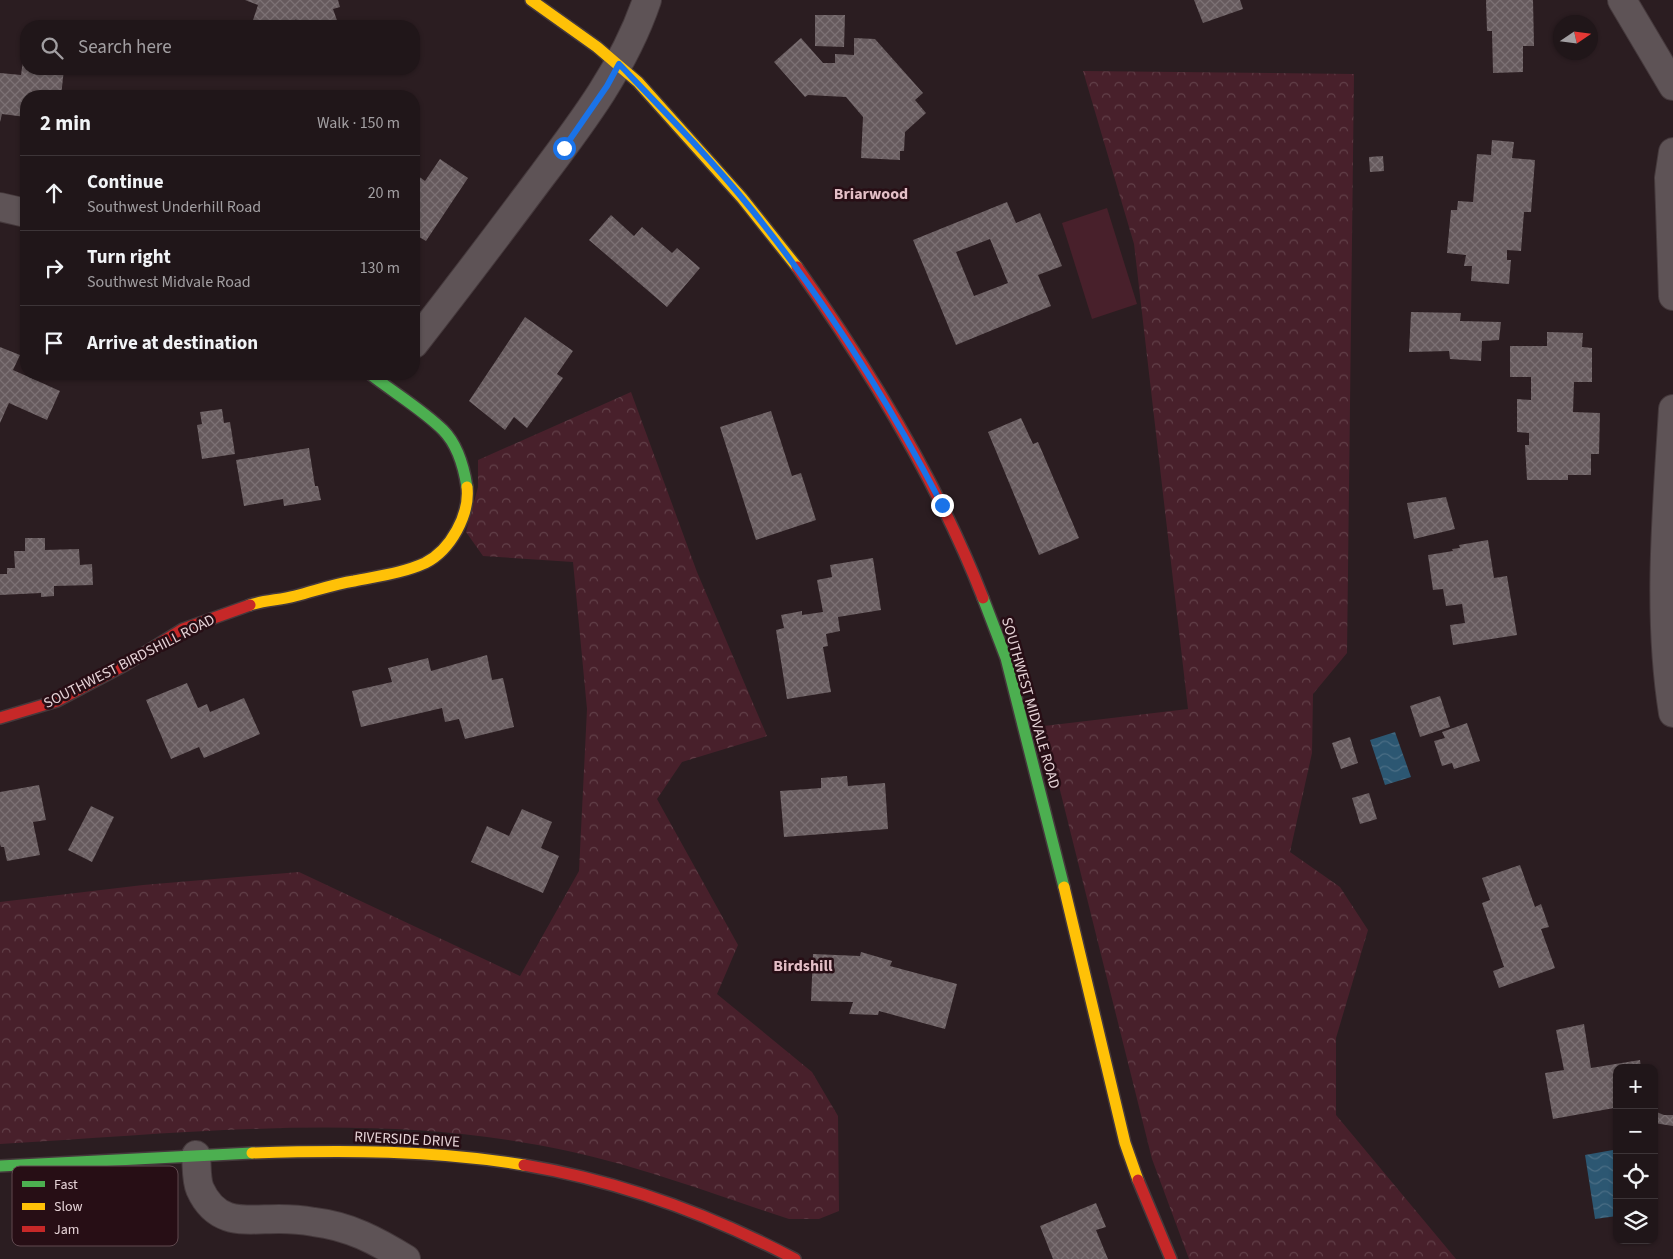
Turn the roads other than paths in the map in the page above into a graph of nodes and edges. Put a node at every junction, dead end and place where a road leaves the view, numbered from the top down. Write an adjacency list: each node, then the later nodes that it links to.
1 (531, 0): 4 (street, SOUTHWEST MIDVALE ROAD)
2 (647, 0): 4 (street)
3 (1622, 0): 5 (street)
4 (619, 64): 10 (street); 19 (street, SOUTHWEST MIDVALE ROAD)
5 (1673, 86)
6 (1673, 152): 9 (street)
7 (0, 207): 8 (street)
8 (20, 212)
9 (1673, 296)
10 (420, 336)
11 (384, 380): 14 (street, SOUTHWEST BIRDSHILL ROAD)
12 (1673, 409): 13 (street)
13 (1673, 713)
14 (0, 718)
15 (196, 1155): 16 (street, RIVERSIDE DRIVE); 17 (street); 18 (street, RIVERSIDE DRIVE)
16 (0, 1166)
17 (406, 1259)
18 (795, 1259)
19 (1171, 1259)

